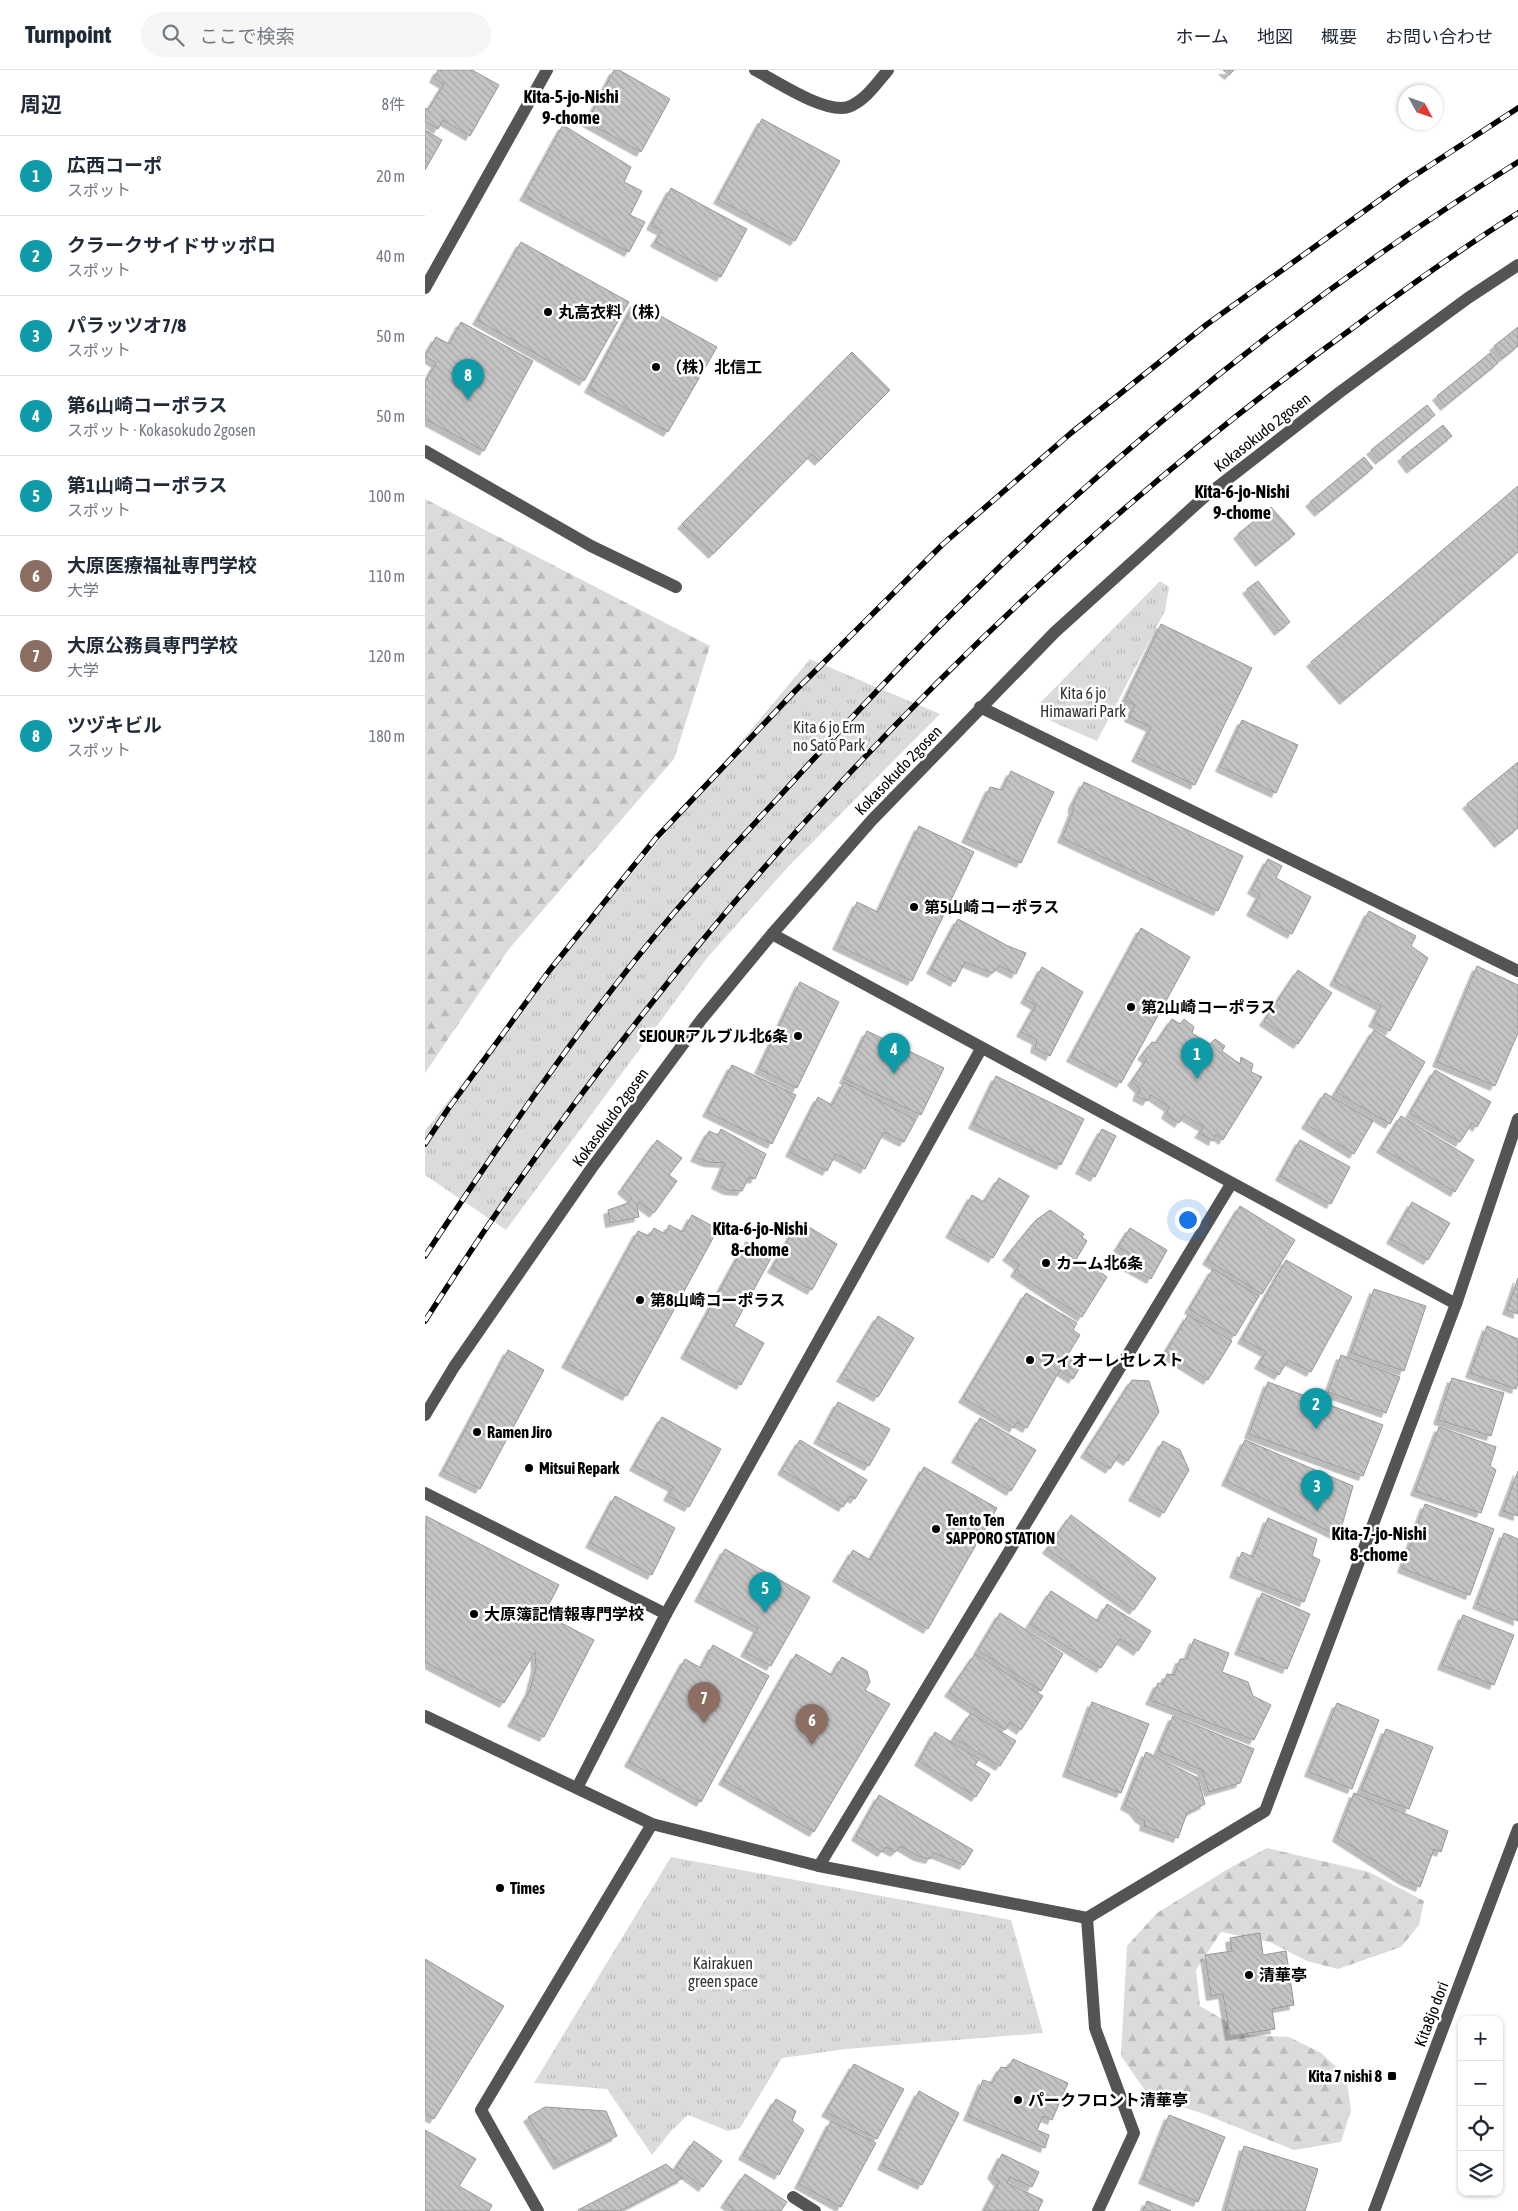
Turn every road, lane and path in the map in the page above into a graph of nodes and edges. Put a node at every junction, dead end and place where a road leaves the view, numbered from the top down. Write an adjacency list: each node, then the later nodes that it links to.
1 (547, 70): 5 (street)
2 (755, 70): 3 (street)
3 (888, 70)
4 (1518, 265): 8 (street, Kokasokudo 2gosen)
5 (425, 288)
6 (425, 451): 7 (street)
7 (676, 587)
8 (981, 707): 9 (street, Kokasokudo 2gosen); 10 (street)
9 (772, 934): 11 (street); 15 (street, Kokasokudo 2gosen)
10 (1518, 971)
11 (981, 1049): 13 (street); 17 (street)
12 (1518, 1119): 14 (street)
13 (1231, 1184): 14 (street); 22 (street)
14 (1456, 1304): 23 (street)
15 (425, 1415)
16 (425, 1493): 17 (street)
17 (667, 1614): 19 (street)
18 (425, 1716): 19 (street)
19 (577, 1788): 20 (street)
20 (652, 1824): 22 (street); 25 (street)
21 (1518, 1829): 28 (street, Kita8jo dori)
22 (819, 1866): 23 (street)
23 (1087, 1918): 27 (street)
24 (793, 2197): 26 (street)
25 (538, 2211)
26 (815, 2211)
27 (1098, 2211)
28 (1374, 2211)

